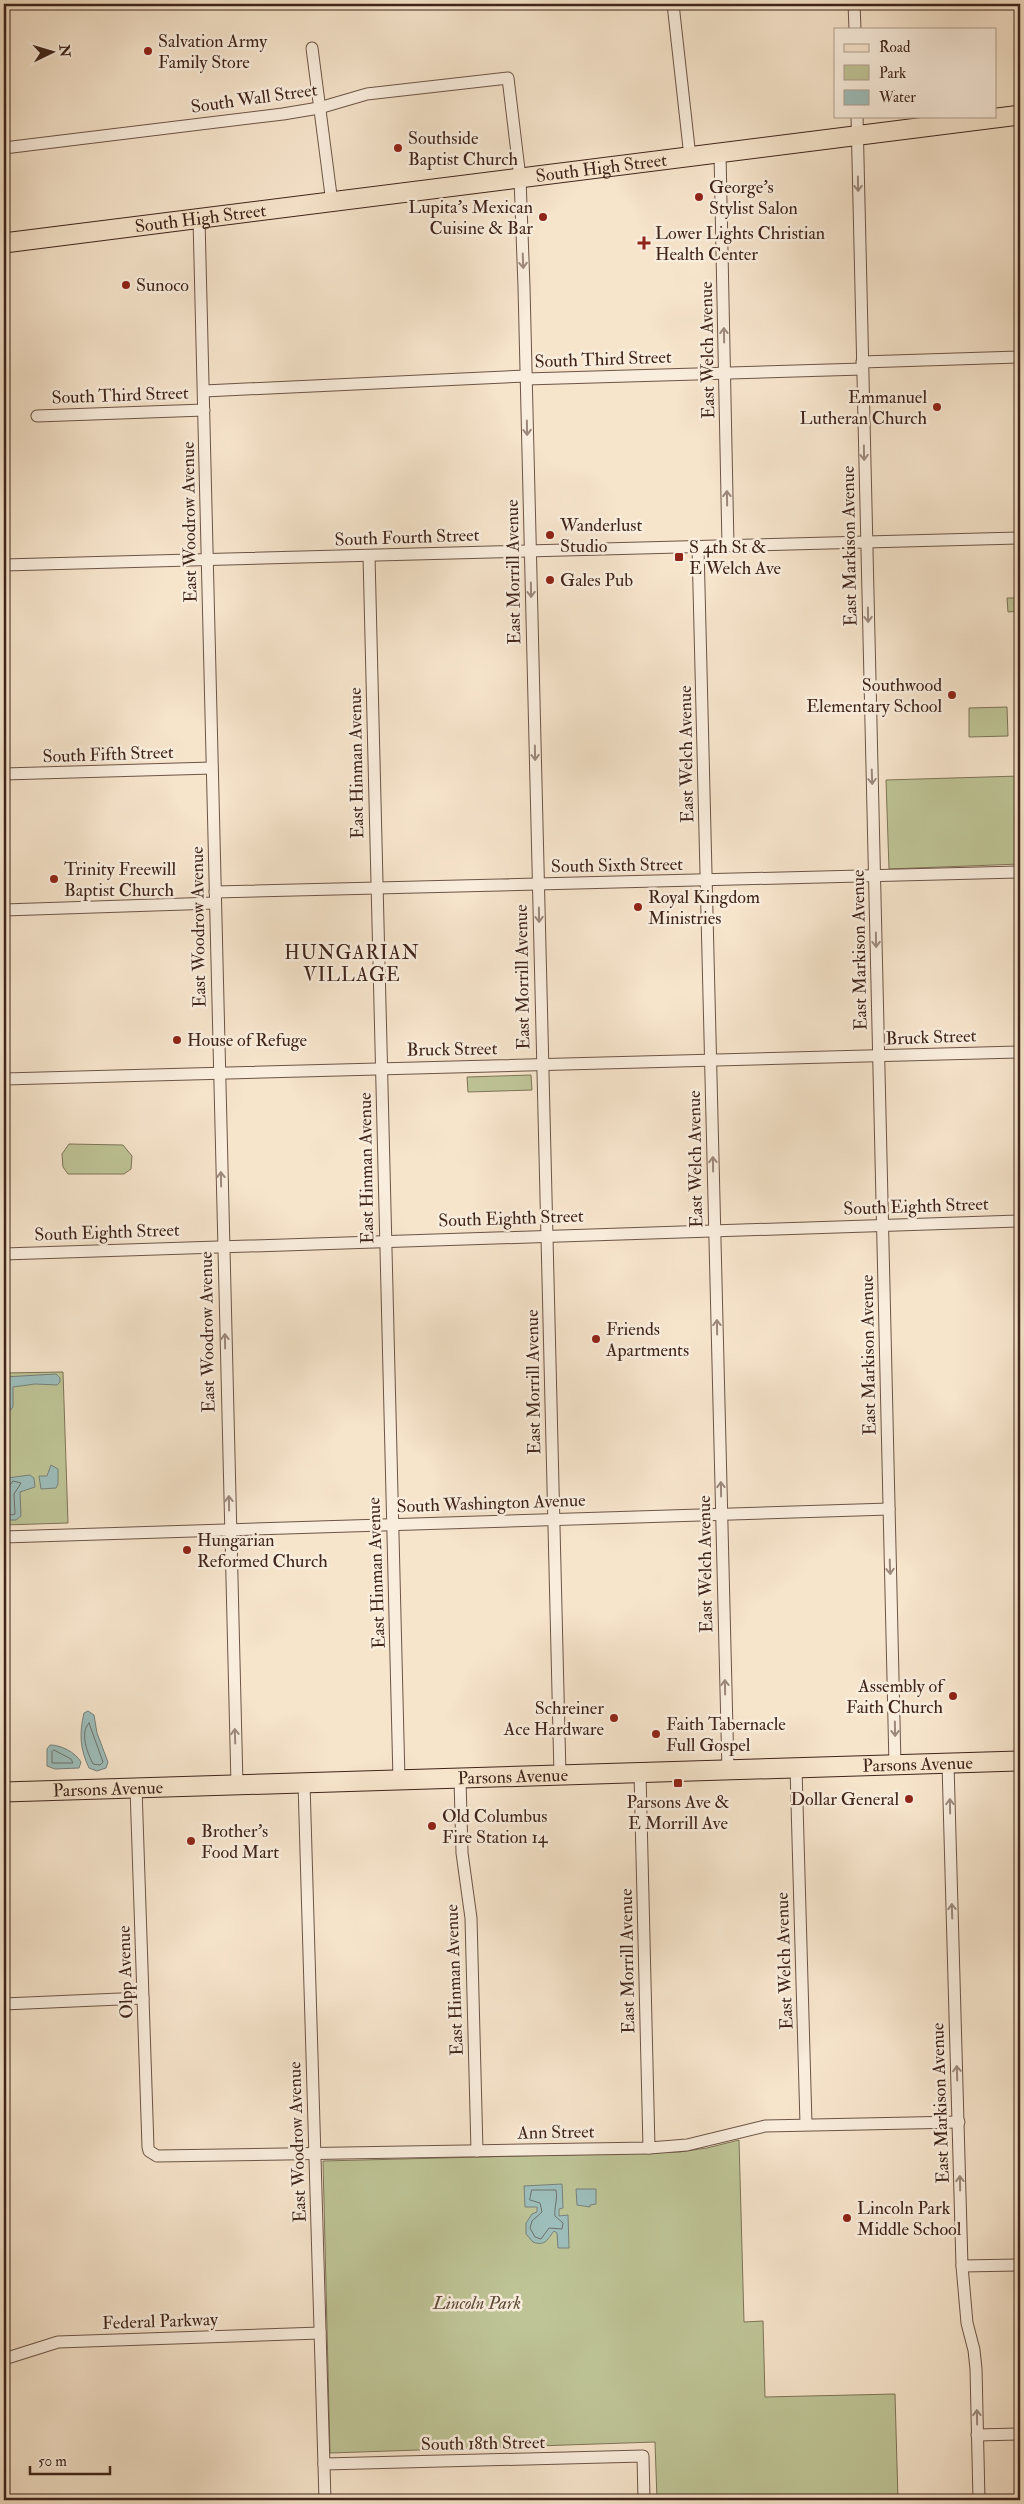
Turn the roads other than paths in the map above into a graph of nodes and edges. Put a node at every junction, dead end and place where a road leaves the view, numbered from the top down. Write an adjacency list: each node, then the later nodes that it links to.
1 (673, 4): 14 (street)
2 (854, 4): 3 (street)
3 (855, 28)
4 (312, 48): 6 (street)
5 (508, 78): 6 (street, South Wall Street); 15 (street, East Morrill Avenue)
6 (320, 108): 12 (street, South Wall Street); 16 (street)
7 (1020, 115): 10 (main road, South High Street)
8 (857, 118): 11 (street, East Markison Avenue)
9 (996, 118): 11 (main road, South High Street)
10 (996, 118)
11 (858, 135): 13 (main road, South High Street); 20 (street, East Markison Avenue, one-way to 20)
12 (4, 148)
13 (720, 153): 14 (main road, South High Street); 21 (street, East Welch Avenue, one-way to 13)
14 (690, 157): 15 (main road, South High Street)
15 (520, 178): 16 (main road, South High Street); 22 (street, East Morrill Avenue, one-way to 22)
16 (332, 202): 17 (main road, South High Street)
17 (199, 219): 18 (main road, South High Street); 23 (street, East Woodrow Avenue)
18 (4, 243)
19 (1020, 357): 20 (street, South Third Street)
20 (862, 365): 21 (street, South Third Street); 27 (street, East Markison Avenue, one-way to 27)
21 (724, 373): 22 (street, South Third Street); 28 (street, East Welch Avenue, one-way to 21)
22 (526, 378): 23 (street, South Third Street); 30 (street, East Morrill Avenue, one-way to 30)
23 (204, 392): 24 (street, East Woodrow Avenue)
24 (204, 410): 25 (street, South Third Street); 32 (street, East Woodrow Avenue)
25 (37, 416)
26 (1020, 538): 27 (street, South Fourth Street)
27 (866, 542): 28 (street, South Fourth Street); 37 (street, East Markison Avenue, one-way to 37)
28 (728, 546): 29 (street, South Fourth Street)
29 (698, 547): 30 (street, South Fourth Street); 38 (street, East Welch Avenue)
30 (530, 552): 31 (street, South Fourth Street); 39 (street, East Morrill Avenue, one-way to 39)
31 (369, 556): 32 (street, South Fourth Street); 40 (street, East Hinman Avenue)
32 (208, 560): 33 (street, South Fourth Street); 34 (street, East Woodrow Avenue)
33 (4, 565)
34 (212, 768): 35 (street, South Fifth Street); 41 (street, East Woodrow Avenue)
35 (4, 774)
36 (1020, 872): 37 (street, South Sixth Street)
37 (875, 876): 38 (street, South Sixth Street); 44 (street, East Markison Avenue, one-way to 44)
38 (706, 880): 39 (street, South Sixth Street); 45 (street, East Welch Avenue)
39 (538, 884): 40 (street, South Sixth Street); 46 (street, East Morrill Avenue, one-way to 46)
40 (377, 889): 41 (street, South Sixth Street); 47 (street, East Hinman Avenue)
41 (215, 898): 42 (street, South Sixth Street); 48 (street, East Woodrow Avenue)
42 (4, 910)
43 (1020, 1052): 44 (street, Bruck Street)
44 (879, 1056): 45 (street, Bruck Street); 51 (street, East Markison Avenue)
45 (710, 1061): 46 (street, Bruck Street); 52 (street, East Welch Avenue, one-way to 45)
46 (542, 1065): 47 (street, Bruck Street); 53 (street, East Morrill Avenue)
47 (381, 1069): 48 (street, Bruck Street); 54 (street, East Hinman Avenue)
48 (218, 1073): 49 (street, Bruck Street); 55 (street, East Woodrow Avenue, one-way to 48)
49 (4, 1079)
50 (1020, 1221): 51 (street, South Eighth Street)
51 (883, 1224): 52 (street, South Eighth Street); 58 (street, East Markison Avenue)
52 (715, 1230): 53 (street, South Eighth Street); 57 (street, East Welch Avenue, one-way to 52)
53 (546, 1235): 54 (street, South Eighth Street); 59 (street, East Morrill Avenue)
54 (385, 1240): 55 (street, South Eighth Street); 60 (street, East Hinman Avenue)
55 (223, 1246): 56 (street, South Eighth Street); 61 (street, East Woodrow Avenue, one-way to 55)
56 (4, 1254)
57 (721, 1514): 58 (street, South Washington Avenue); 59 (street, South Washington Avenue); 67 (street, East Welch Avenue, one-way to 57)
58 (889, 1514): 65 (street, East Markison Avenue, one-way to 65)
59 (554, 1519): 60 (street, South Washington Avenue); 69 (street, East Morrill Avenue)
60 (392, 1524): 61 (street, South Washington Avenue); 71 (street, East Hinman Avenue)
61 (230, 1528): 62 (street, South Washington Avenue); 73 (street, East Woodrow Avenue, one-way to 61)
62 (4, 1537)
63 (1020, 1761): 64 (main road, Parsons Avenue)
64 (948, 1764): 65 (main road, Parsons Avenue); 78 (street, East Markison Avenue, one-way to 64)
65 (895, 1765): 66 (main road, Parsons Avenue)
66 (796, 1768): 67 (main road, Parsons Avenue); 79 (street, East Welch Avenue)
67 (728, 1770): 68 (main road, Parsons Avenue)
68 (640, 1773): 69 (main road, Parsons Avenue); 80 (street, East Morrill Avenue)
69 (560, 1775): 70 (main road, Parsons Avenue)
70 (460, 1778): 71 (main road, Parsons Avenue); 81 (street, East Hinman Avenue)
71 (399, 1780): 72 (main road, Parsons Avenue)
72 (304, 1783): 73 (main road, Parsons Avenue); 83 (street, East Woodrow Avenue)
73 (237, 1785): 74 (main road, Parsons Avenue)
74 (136, 1788): 75 (main road, Parsons Avenue); 76 (street, Olpp Avenue)
75 (4, 1792)
76 (143, 1998): 77 (street); 82 (street, Olpp Avenue)
77 (4, 2004)
78 (959, 2122): 79 (street, Ann Street); 85 (street, East Markison Avenue, one-way to 78)
79 (806, 2124): 80 (street, Ann Street)
80 (649, 2148): 81 (street, Ann Street)
81 (477, 2151): 83 (street, Ann Street)
82 (152, 2154): 83 (street, Ann Street)
83 (314, 2155): 86 (street, East Woodrow Avenue)
84 (1020, 2265): 85 (street)
85 (962, 2266): 89 (street, East Markison Avenue, one-way to 85)
86 (320, 2332): 87 (street, Federal Parkway); 90 (street, East Woodrow Avenue)
87 (4, 2359)
88 (1020, 2434): 89 (street)
89 (977, 2435): 93 (street, East Markison Avenue)
90 (324, 2464): 91 (street, East Woodrow Avenue); 92 (street, South 18th Street)
91 (325, 2500)
92 (644, 2500)
93 (979, 2500)

